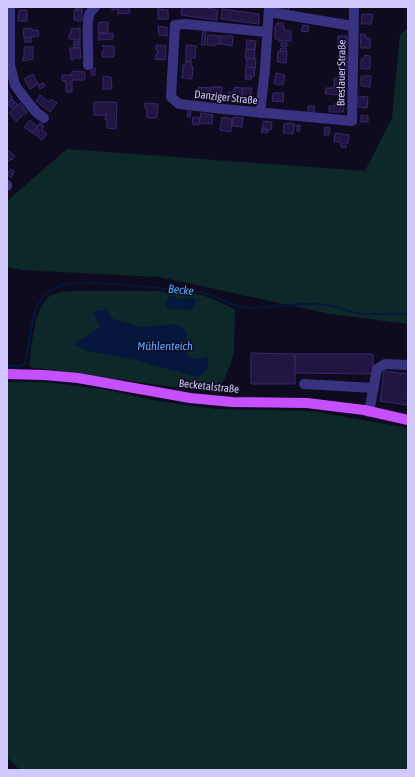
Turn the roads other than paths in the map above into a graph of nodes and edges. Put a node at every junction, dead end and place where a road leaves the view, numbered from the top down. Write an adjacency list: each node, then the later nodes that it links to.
1 (10, 7): 9 (street)
2 (95, 7): 7 (street)
3 (354, 7): 5 (street, Breslauer Straße)
4 (269, 10): 5 (street, Breslauer Straße); 6 (street)
5 (353, 26): 10 (street, Breslauer Straße)
6 (267, 32): 8 (street); 8 (street, Danziger Straße)
7 (88, 65)
8 (260, 113): 10 (street, Danziger Straße)
9 (44, 118)
10 (352, 121)
11 (408, 365): 14 (street)
12 (7, 374): 15 (main road, Becketalstraße)
13 (304, 384): 14 (street)
14 (374, 388): 15 (street)
15 (369, 412): 16 (main road, Becketalstraße)
16 (408, 420)

